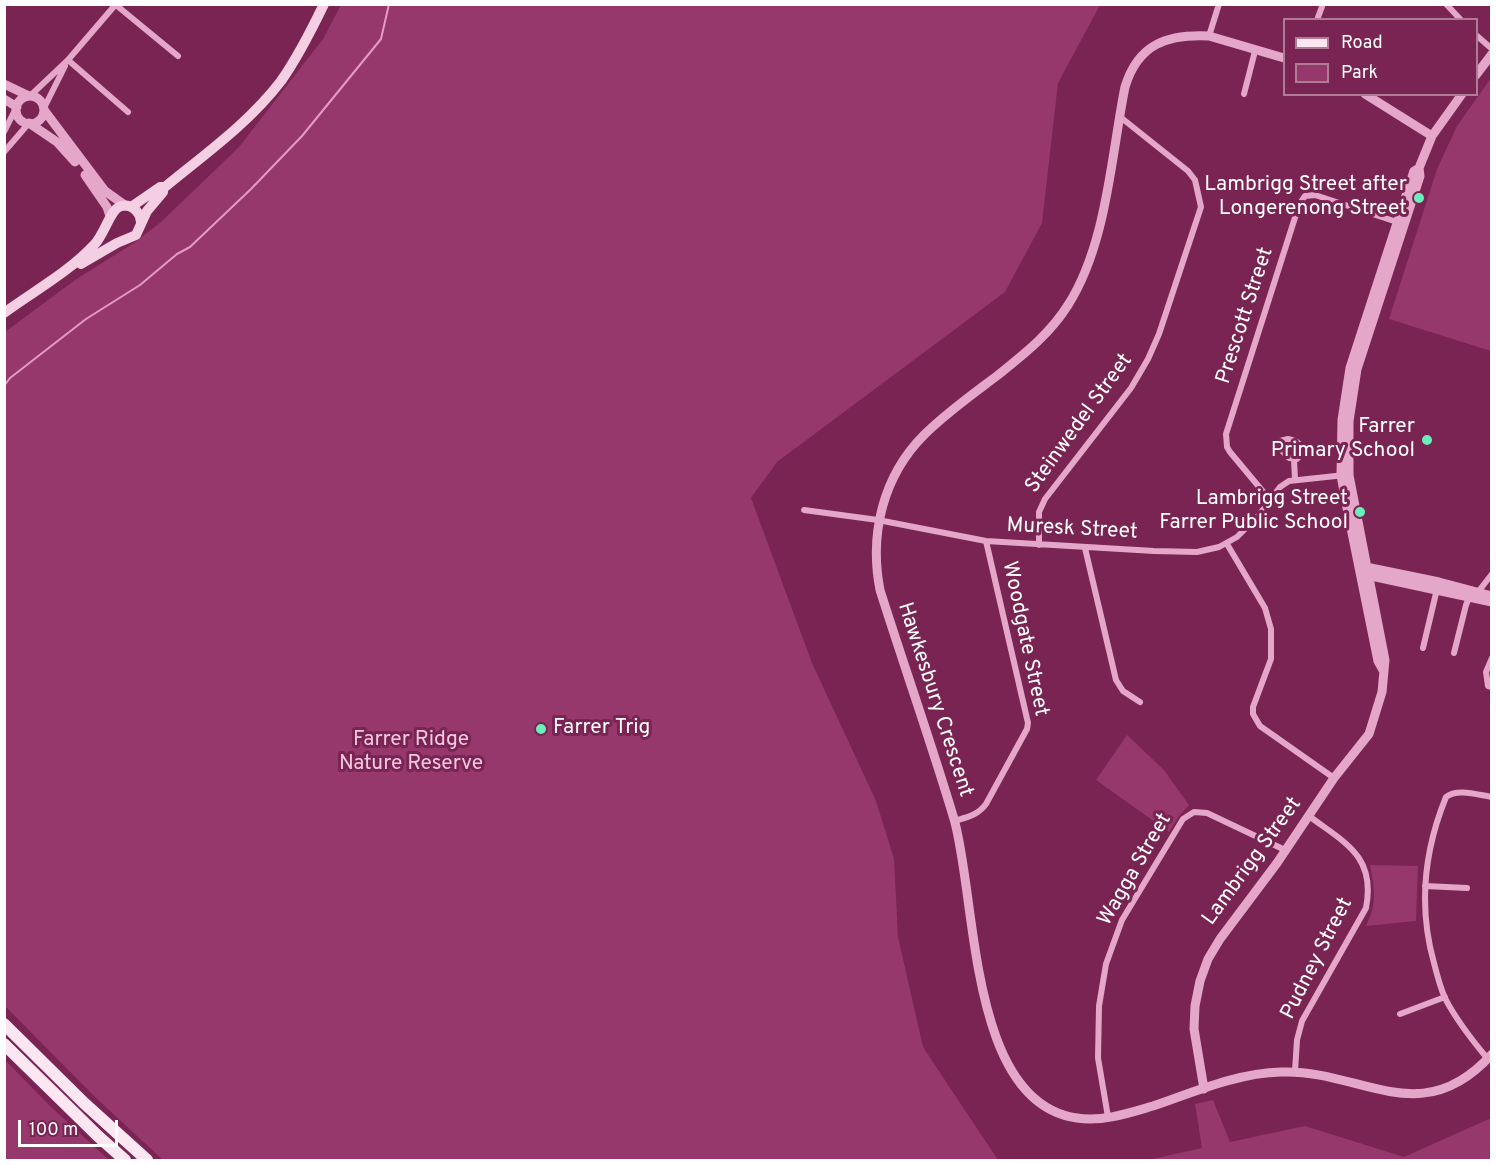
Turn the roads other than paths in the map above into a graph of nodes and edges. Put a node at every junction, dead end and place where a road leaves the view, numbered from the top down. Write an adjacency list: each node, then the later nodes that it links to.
1 (324, 4): 29 (main road)
2 (1219, 4): 6 (street)
3 (1446, 4): 5 (street)
4 (116, 5): 11 (street); 13 (street)
5 (1459, 18)
6 (1209, 36): 9 (street, Hawkesbury Crescent); 24 (street, Hawkesbury Crescent)
7 (1478, 37): 8 (street)
8 (1491, 49)
9 (1255, 51): 12 (street, Hawkesbury Crescent); 16 (street)
10 (1491, 54): 14 (street)
11 (178, 56)
12 (1283, 58)
13 (68, 60): 17 (street); 22 (street); 23 (street)
14 (1478, 72)
15 (4, 84): 17 (street)
16 (1244, 94)
17 (30, 96): 21 (street); 22 (street)
18 (1368, 96): 27 (street)
19 (1461, 96): 27 (street, Lambrigg Street)
20 (4, 99): 21 (street)
21 (16, 108): 25 (street); 26 (street)
22 (44, 109): 25 (street); 30 (street)
23 (128, 112)
24 (1119, 116): 42 (street, Hawkesbury Crescent); 45 (street, Steinwedel Street)
25 (29, 123): 28 (street); 31 (street)
26 (4, 132)
27 (1432, 136): 33 (street, Lambrigg Street)
28 (4, 152)
29 (165, 187): 30 (main road); 32 (main road)
30 (128, 206): 31 (main road); 32 (main road)
31 (109, 220): 34 (main road); 35 (main road)
32 (141, 222): 34 (main road)
33 (1400, 223): 38 (street, Lambrigg Street); 40 (street, Prescott Street)
34 (127, 238): 35 (main road)
35 (66, 270): 36 (main road)
36 (4, 313)
37 (1294, 460): 39 (street)
38 (1345, 475): 39 (street); 47 (street, Lambrigg Street)
39 (1295, 479): 40 (street, Muresk Street)
40 (1270, 500): 44 (street, Muresk Street)
41 (804, 510): 42 (street, Muresk Street)
42 (878, 520): 43 (street, Muresk Street); 61 (street, Hawkesbury Crescent)
43 (986, 541): 45 (street, Muresk Street); 61 (street, Woodgate Street)
44 (1227, 544): 46 (street, Muresk Street); 58 (street)
45 (1039, 545): 46 (street, Muresk Street)
46 (1085, 548): 57 (street)
47 (1363, 570): 49 (street); 50 (street); 58 (street, Lambrigg Street)
48 (1491, 574): 50 (street)
49 (1437, 589): 50 (street); 53 (street)
50 (1474, 595): 51 (street); 52 (street); 54 (street)
51 (1491, 596)
52 (1491, 602)
53 (1423, 648)
54 (1454, 653)
55 (1491, 657): 56 (street)
56 (1491, 687)
57 (1140, 702)
58 (1334, 778): 60 (street, Lambrigg Street)
59 (1491, 797): 63 (street)
60 (1309, 816): 62 (street, Lambrigg Street); 70 (street, Pudney Street)
61 (954, 821): 72 (street, Hawkesbury Crescent)
62 (1285, 850): 71 (street, Lambrigg Street); 72 (street, Wagga Street)
63 (1425, 886): 64 (street); 65 (street)
64 (1467, 888)
65 (1445, 997): 66 (street); 69 (street)
66 (1400, 1014)
67 (4, 1024): 74 (main road)
68 (4, 1044): 73 (main road)
69 (1489, 1056): 70 (street, Hawkesbury Crescent)
70 (1295, 1071): 71 (street, Hawkesbury Crescent)
71 (1204, 1089): 72 (street, Hawkesbury Crescent)
72 (1108, 1117)
73 (125, 1161)
74 (147, 1161)

